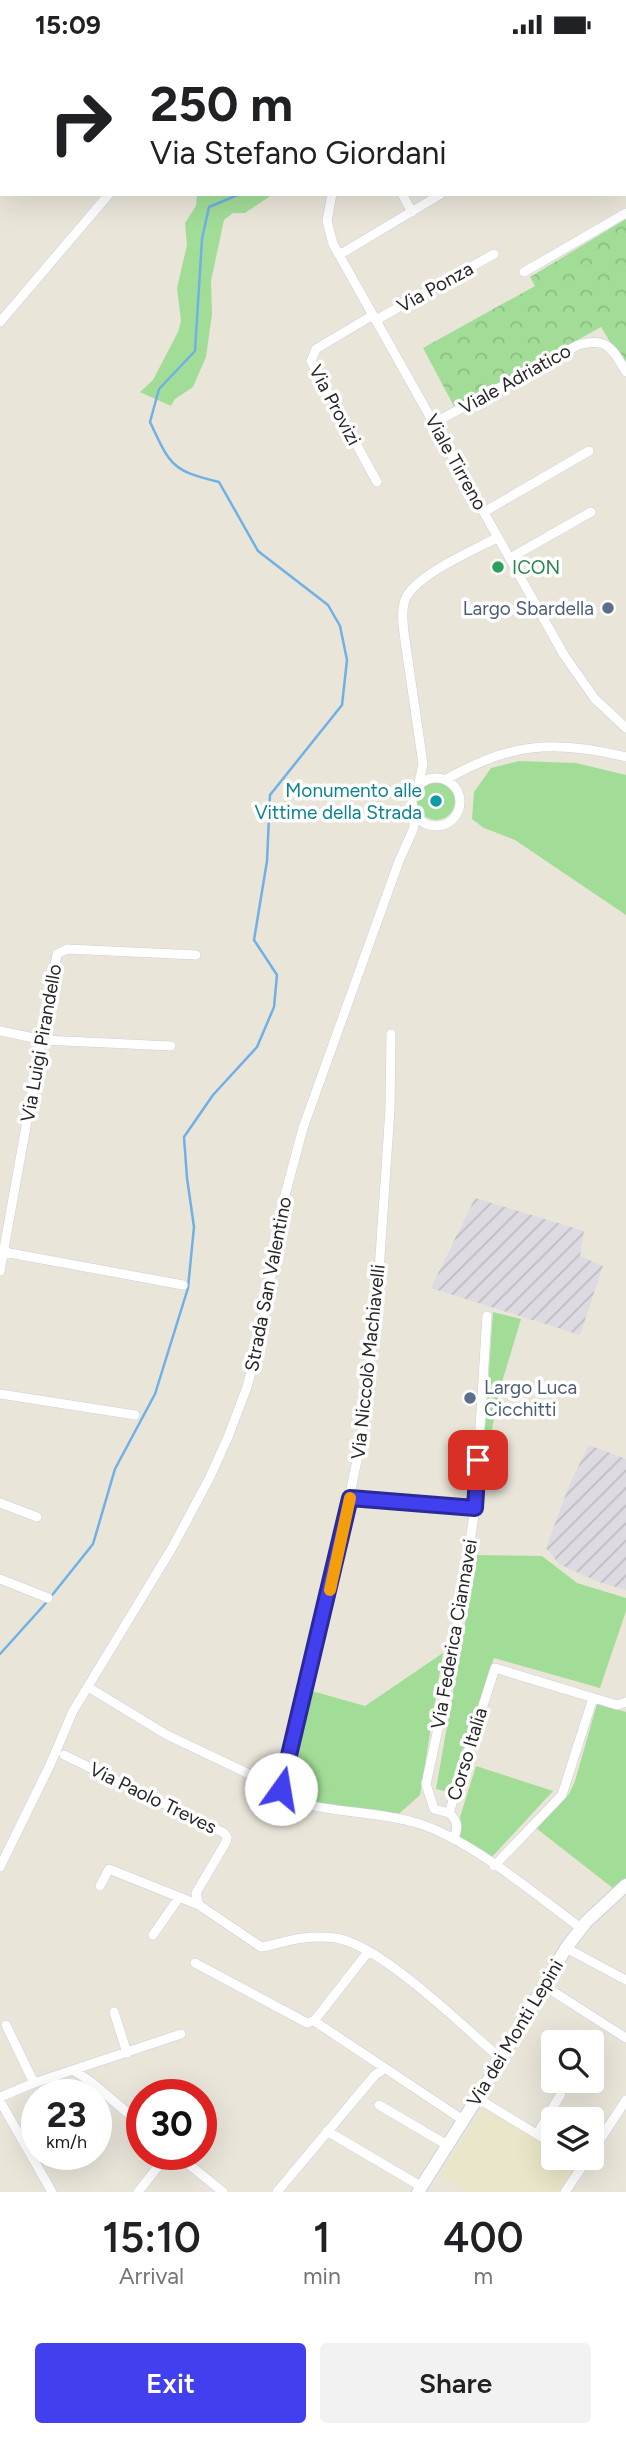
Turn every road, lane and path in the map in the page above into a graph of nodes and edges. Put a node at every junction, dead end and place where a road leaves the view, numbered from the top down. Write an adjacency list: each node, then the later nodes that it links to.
1 (107, 196): 11 (street)
2 (332, 196): 8 (street, Viale Tirreno)
3 (403, 196): 5 (street)
4 (438, 196): 5 (street)
5 (412, 212): 8 (street)
6 (626, 213): 9 (street)
7 (494, 254): 10 (street, Via Ponza)
8 (339, 255): 10 (street, Viale Tirreno)
9 (524, 272)
10 (374, 318): 13 (street, Viale Tirreno); 15 (street, Via Provizi)
11 (0, 322)
12 (626, 372): 13 (street, Viale Adriatico)
13 (434, 423): 16 (street, Viale Tirreno)
14 (589, 451): 16 (street)
15 (377, 482)
16 (484, 512): 18 (street, Viale Tirreno)
17 (591, 512): 19 (street)
18 (498, 537): 19 (street, Viale Tirreno); 22 (street)
19 (510, 558): 20 (street, Viale Tirreno)
20 (626, 727)
21 (626, 757): 23 (street)
22 (423, 764): 24 (street); 26 (street)
23 (464, 769): 25 (street); 27 (street)
24 (434, 779): 25 (street); 26 (street)
25 (445, 780): 27 (street)
26 (418, 787): 28 (street)
27 (456, 789): 29 (street)
28 (416, 815): 29 (street); 30 (street, Strada San Valentino)
29 (428, 824): 30 (street)
30 (413, 830): 48 (street, Strada San Valentino)
31 (196, 955): 34 (street, Via Luigi Pirandello)
32 (0, 1031): 34 (street)
33 (391, 1034): 42 (street, Via Niccolò Machiavelli)
34 (43, 1040): 35 (street); 36 (street, Via Luigi Pirandello)
35 (171, 1046)
36 (4, 1252): 37 (street, Via Luigi Pirandello); 38 (street)
37 (0, 1271)
38 (183, 1285)
39 (486, 1316): 44 (street, Via Federica Ciannavei)
40 (0, 1394): 41 (street)
41 (135, 1415)
42 (350, 1498): 44 (street); 52 (street, Via Niccolò Machiavelli)
43 (0, 1503): 45 (street)
44 (475, 1508): 53 (street, Via Federica Ciannavei)
45 (37, 1517)
46 (0, 1579): 47 (street)
47 (48, 1598)
48 (88, 1687): 52 (street); 56 (street, Strada San Valentino)
49 (593, 1698): 50 (street); 53 (street, Corso Italia); 55 (street)
50 (626, 1702)
51 (64, 1755): 60 (street, Via Paolo Treves)
52 (281, 1789): 54 (street)
53 (449, 1813): 54 (street, Corso Italia)
54 (453, 1839): 55 (street)
55 (495, 1865): 61 (street)
56 (0, 1867)
57 (626, 1885): 61 (street, Via dei Monti Lepini)
58 (100, 1886): 59 (street)
59 (178, 1899): 60 (street); 62 (street)
60 (199, 1905): 64 (street)
61 (581, 1928): 63 (street, Via dei Monti Lepini)
62 (153, 1935)
63 (566, 1948): 66 (street); 67 (street, Via dei Monti Lepini)
64 (368, 1952): 69 (street); 74 (street)
65 (195, 1963): 69 (street)
66 (626, 1980)
67 (543, 1985): 72 (street); 74 (street, Via dei Monti Lepini)
68 (114, 2012): 73 (street)
69 (314, 2021): 75 (street)
70 (6, 2025): 77 (street)
71 (181, 2035): 73 (street)
72 (626, 2038)
73 (127, 2053): 76 (street)
74 (501, 2059): 81 (street, Via dei Monti Lepini)
75 (384, 2069): 86 (street); 87 (street)
76 (74, 2070): 78 (street); 85 (street)
77 (32, 2079)
78 (46, 2079)
79 (21, 2089): 82 (street)
80 (561, 2094): 88 (street)
81 (477, 2098): 86 (street, Via dei Monti Lepini); 88 (street)
82 (0, 2099): 96 (street)
83 (626, 2100): 89 (street)
84 (379, 2105): 91 (street)
85 (126, 2112)
86 (463, 2120): 91 (street, Via dei Monti Lepini)
87 (327, 2131): 95 (street); 99 (street)
88 (537, 2134): 90 (street)
89 (604, 2134)
90 (541, 2136)
91 (447, 2145): 95 (street, Via dei Monti Lepini)
92 (155, 2170): 97 (street)
93 (196, 2170): 98 (street)
94 (579, 2170): 100 (street)
95 (420, 2189)
96 (52, 2192)
97 (138, 2192)
98 (223, 2192)
99 (277, 2192)
100 (565, 2192)

